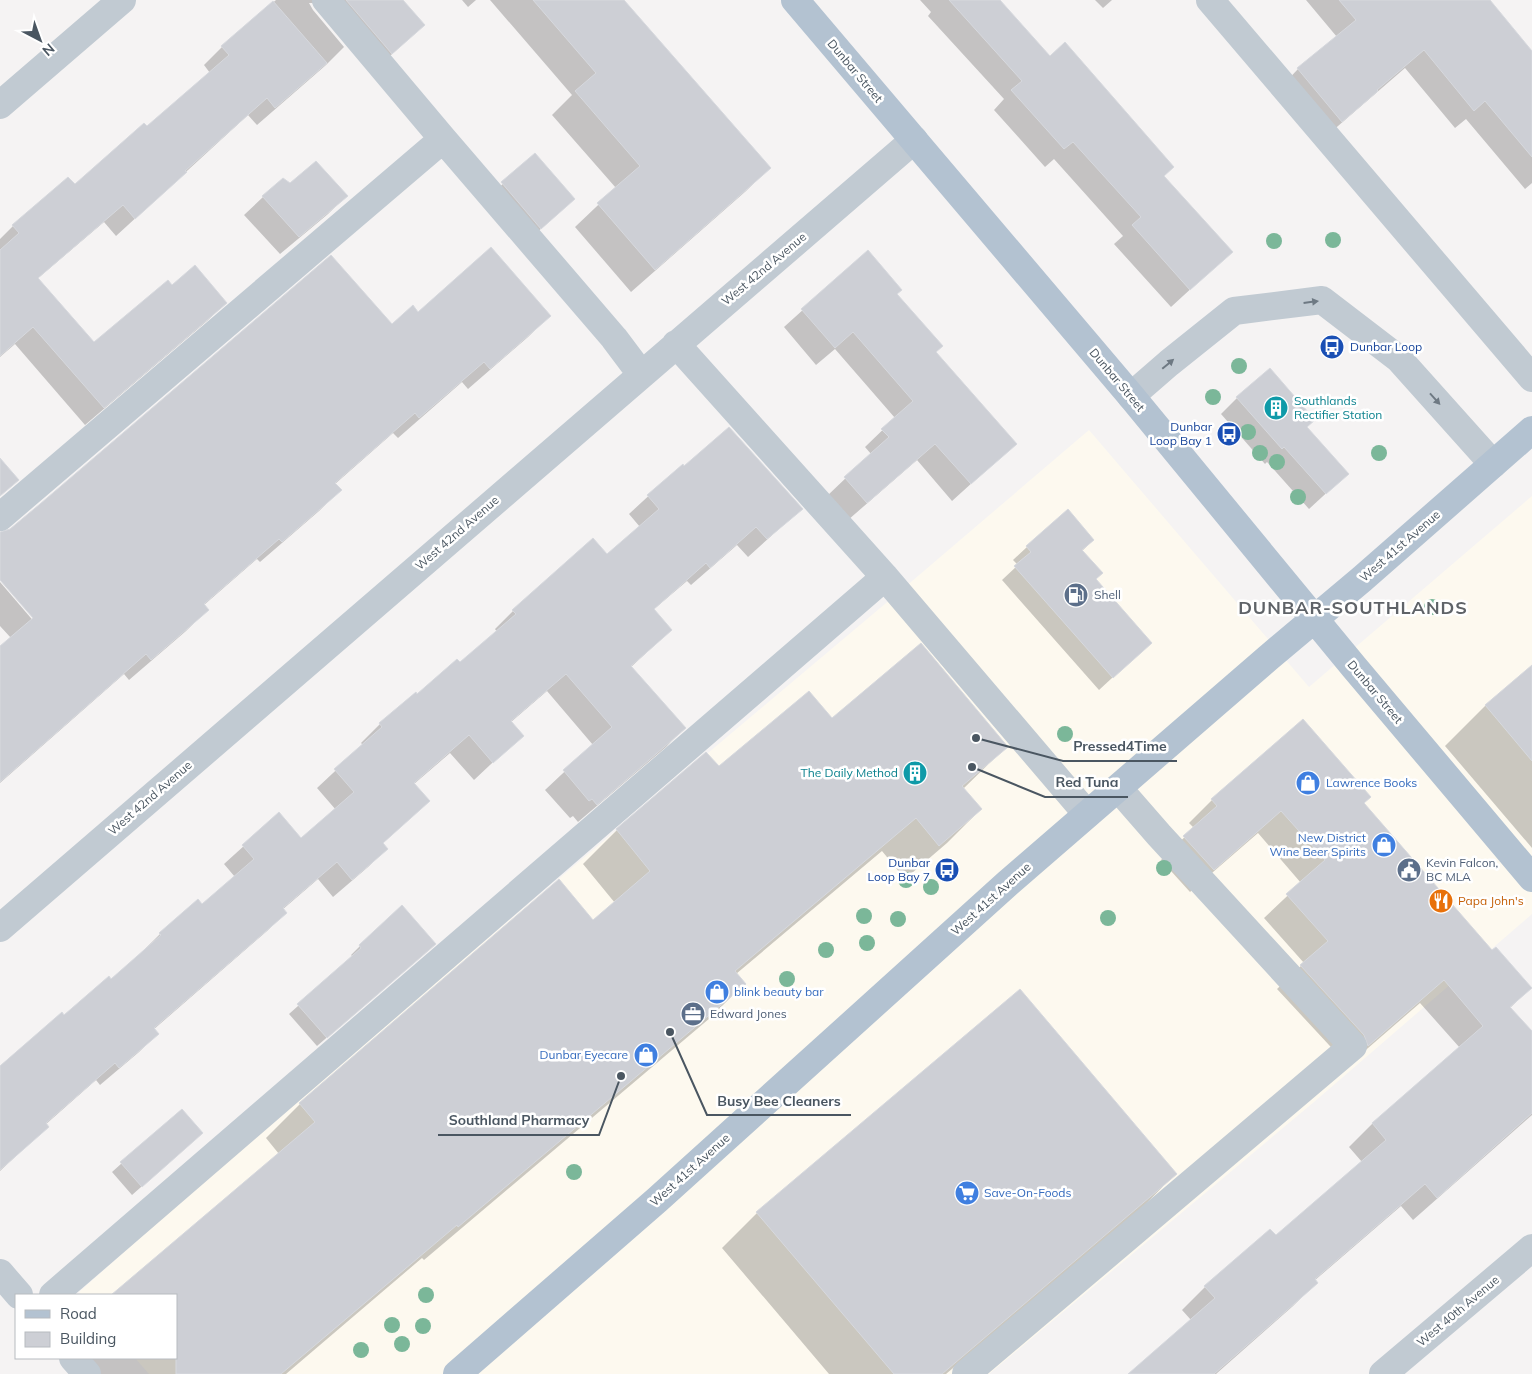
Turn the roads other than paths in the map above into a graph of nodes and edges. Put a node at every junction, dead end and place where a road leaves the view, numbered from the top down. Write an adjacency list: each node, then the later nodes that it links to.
1 (122, 0): 5 (street)
2 (326, 0): 6 (street)
3 (796, 0): 7 (main road, Dunbar Street)
4 (1210, 0): 10 (street)
5 (0, 105)
6 (443, 139): 9 (street); 14 (street)
7 (914, 140): 8 (street, West 42nd Avenue); 11 (main road, Dunbar Street)
8 (676, 344): 9 (street, West 42nd Avenue); 15 (street)
9 (641, 374): 20 (street, West 42nd Avenue)
10 (1532, 378)
11 (1131, 396): 13 (street, one-way to 13); 16 (main road, Dunbar Street)
12 (1532, 430): 13 (main road, West 41st Avenue)
13 (1493, 464): 16 (main road, West 41st Avenue)
14 (0, 517)
15 (885, 577): 18 (street); 24 (street)
16 (1315, 619): 17 (main road, West 41st Avenue); 19 (main road, Dunbar Street)
17 (1118, 788): 18 (main road, West 41st Avenue); 28 (street)
18 (1087, 814): 27 (main road, West 41st Avenue)
19 (1532, 878)
20 (0, 928)
21 (1532, 1248): 29 (street, West 40th Avenue)
22 (0, 1273): 23 (street)
23 (18, 1294)
24 (54, 1294)
25 (74, 1359): 26 (street)
26 (88, 1374)
27 (456, 1374)
28 (966, 1374)
29 (1383, 1374)

